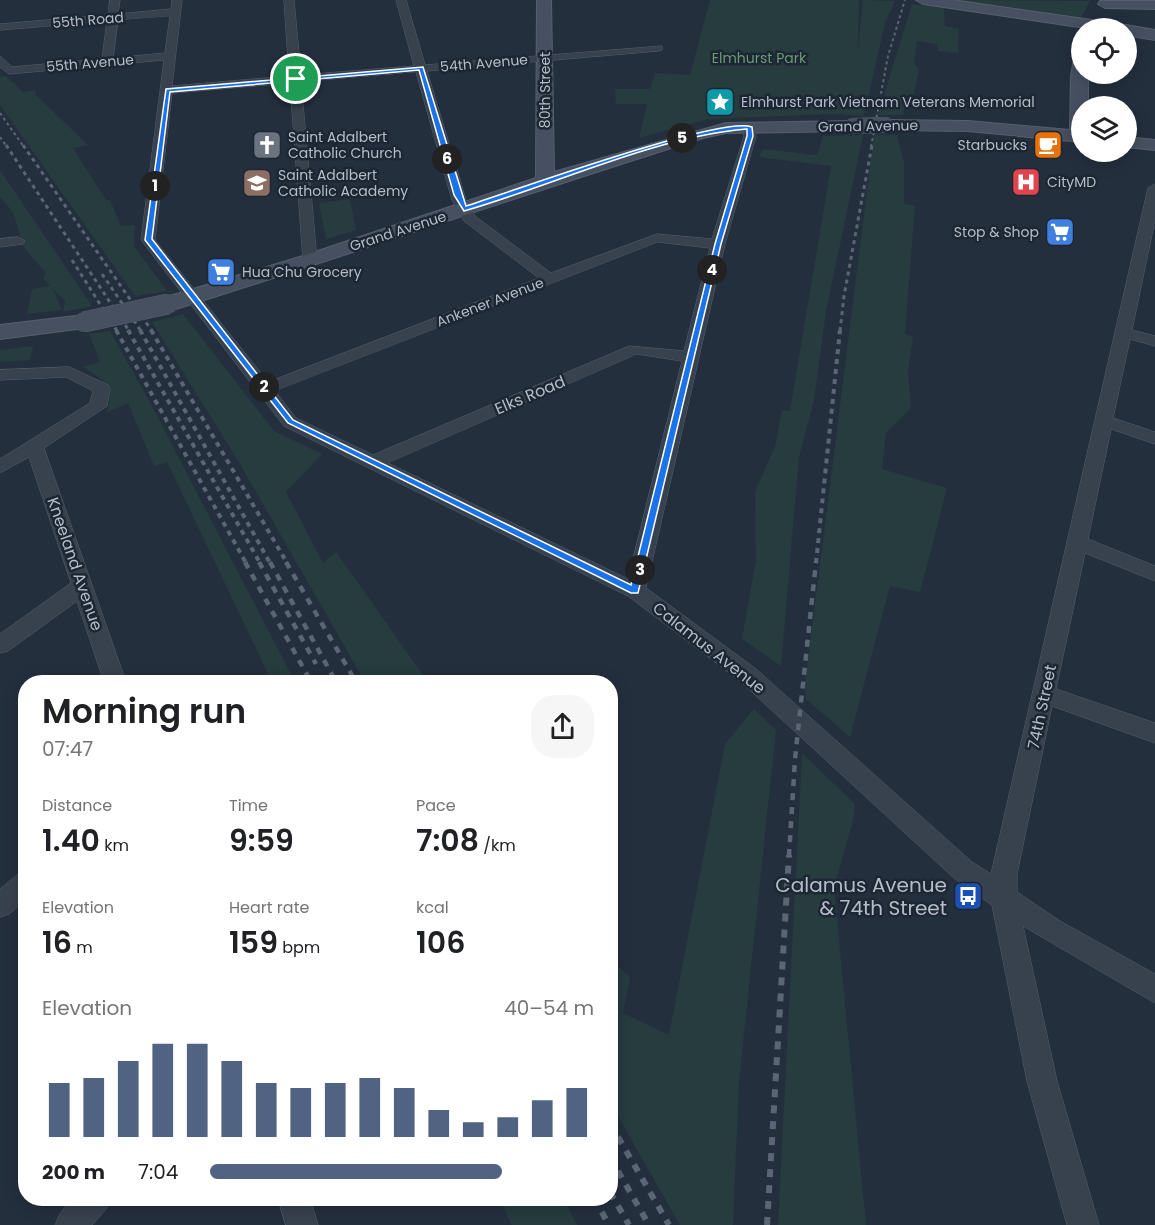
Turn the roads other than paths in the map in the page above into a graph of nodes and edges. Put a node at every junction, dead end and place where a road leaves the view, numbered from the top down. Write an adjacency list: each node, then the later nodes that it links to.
1 (115, 0): 9 (street)
2 (289, 0): 21 (street)
3 (401, 0): 20 (street)
4 (544, 0): 17 (main road, 80th Street)
5 (923, 0): 11 (main road)
6 (1107, 2): 7 (main road); 10 (main road)
7 (1155, 4)
8 (177, 6): 9 (street, 55th Road); 16 (street, Calamus Avenue)
9 (113, 17): 12 (street, 55th Road); 19 (street)
10 (1097, 18)
11 (1071, 24)
12 (0, 27)
13 (1137, 32): 14 (main road)
14 (1155, 35)
15 (658, 48): 17 (street, 54th Avenue)
16 (172, 56): 19 (street, 55th Avenue); 22 (street, Calamus Avenue)
17 (545, 57): 20 (street, 54th Avenue); 27 (main road, 80th Street)
18 (0, 58): 19 (street, 55th Avenue)
19 (107, 61)
20 (421, 68): 21 (street, 54th Avenue); 29 (street)
21 (296, 79): 22 (street, 54th Avenue); 34 (street)
22 (168, 90): 36 (street, Calamus Avenue)
23 (750, 127): 24 (main road, Grand Avenue, bridge); 27 (main road, Grand Avenue); 32 (street)
24 (1071, 136)
25 (1137, 143): 26 (main road)
26 (1155, 145)
27 (545, 181): 29 (main road, Grand Avenue)
28 (1155, 188): 33 (street, 74th Street)
29 (464, 209): 34 (main road, Grand Avenue); 35 (street)
30 (18, 241): 31 (street)
31 (0, 243)
32 (718, 244): 35 (street, Ankener Avenue); 40 (street)
33 (1148, 252): 38 (street, 74th Street)
34 (310, 260): 36 (main road, Grand Avenue)
35 (549, 279): 42 (street, Ankener Avenue)
36 (194, 297): 37 (main road, Grand Avenue, bridge); 42 (street, Calamus Avenue)
37 (0, 332)
38 (1123, 333): 39 (street); 43 (street, 74th Street)
39 (1155, 341)
40 (691, 357): 46 (street, Elks Road); 51 (street)
41 (0, 375): 45 (street)
42 (265, 389): 46 (street, Calamus Avenue)
43 (1104, 420): 44 (street); 48 (street, 74th Street)
44 (1155, 438)
45 (34, 446): 47 (street); 50 (street, Kneeland Avenue)
46 (373, 462): 51 (street, Calamus Avenue)
47 (0, 467)
48 (1078, 543): 49 (street); 54 (street, 74th Street)
49 (1155, 574)
50 (82, 586): 52 (street); 53 (street, Kneeland Avenue)
51 (635, 591): 57 (street, Calamus Avenue)
52 (0, 645)
53 (114, 675)
54 (1045, 694): 55 (street); 57 (street, 74th Street)
55 (1155, 733)
56 (18, 890): 58 (street)
57 (1004, 900): 59 (street, Calamus Avenue); 64 (street, 74th Street)
58 (0, 905)
59 (1155, 989)
60 (88, 1206): 62 (street)
61 (296, 1206): 63 (street)
62 (71, 1225)
63 (302, 1225)
64 (1083, 1225)

